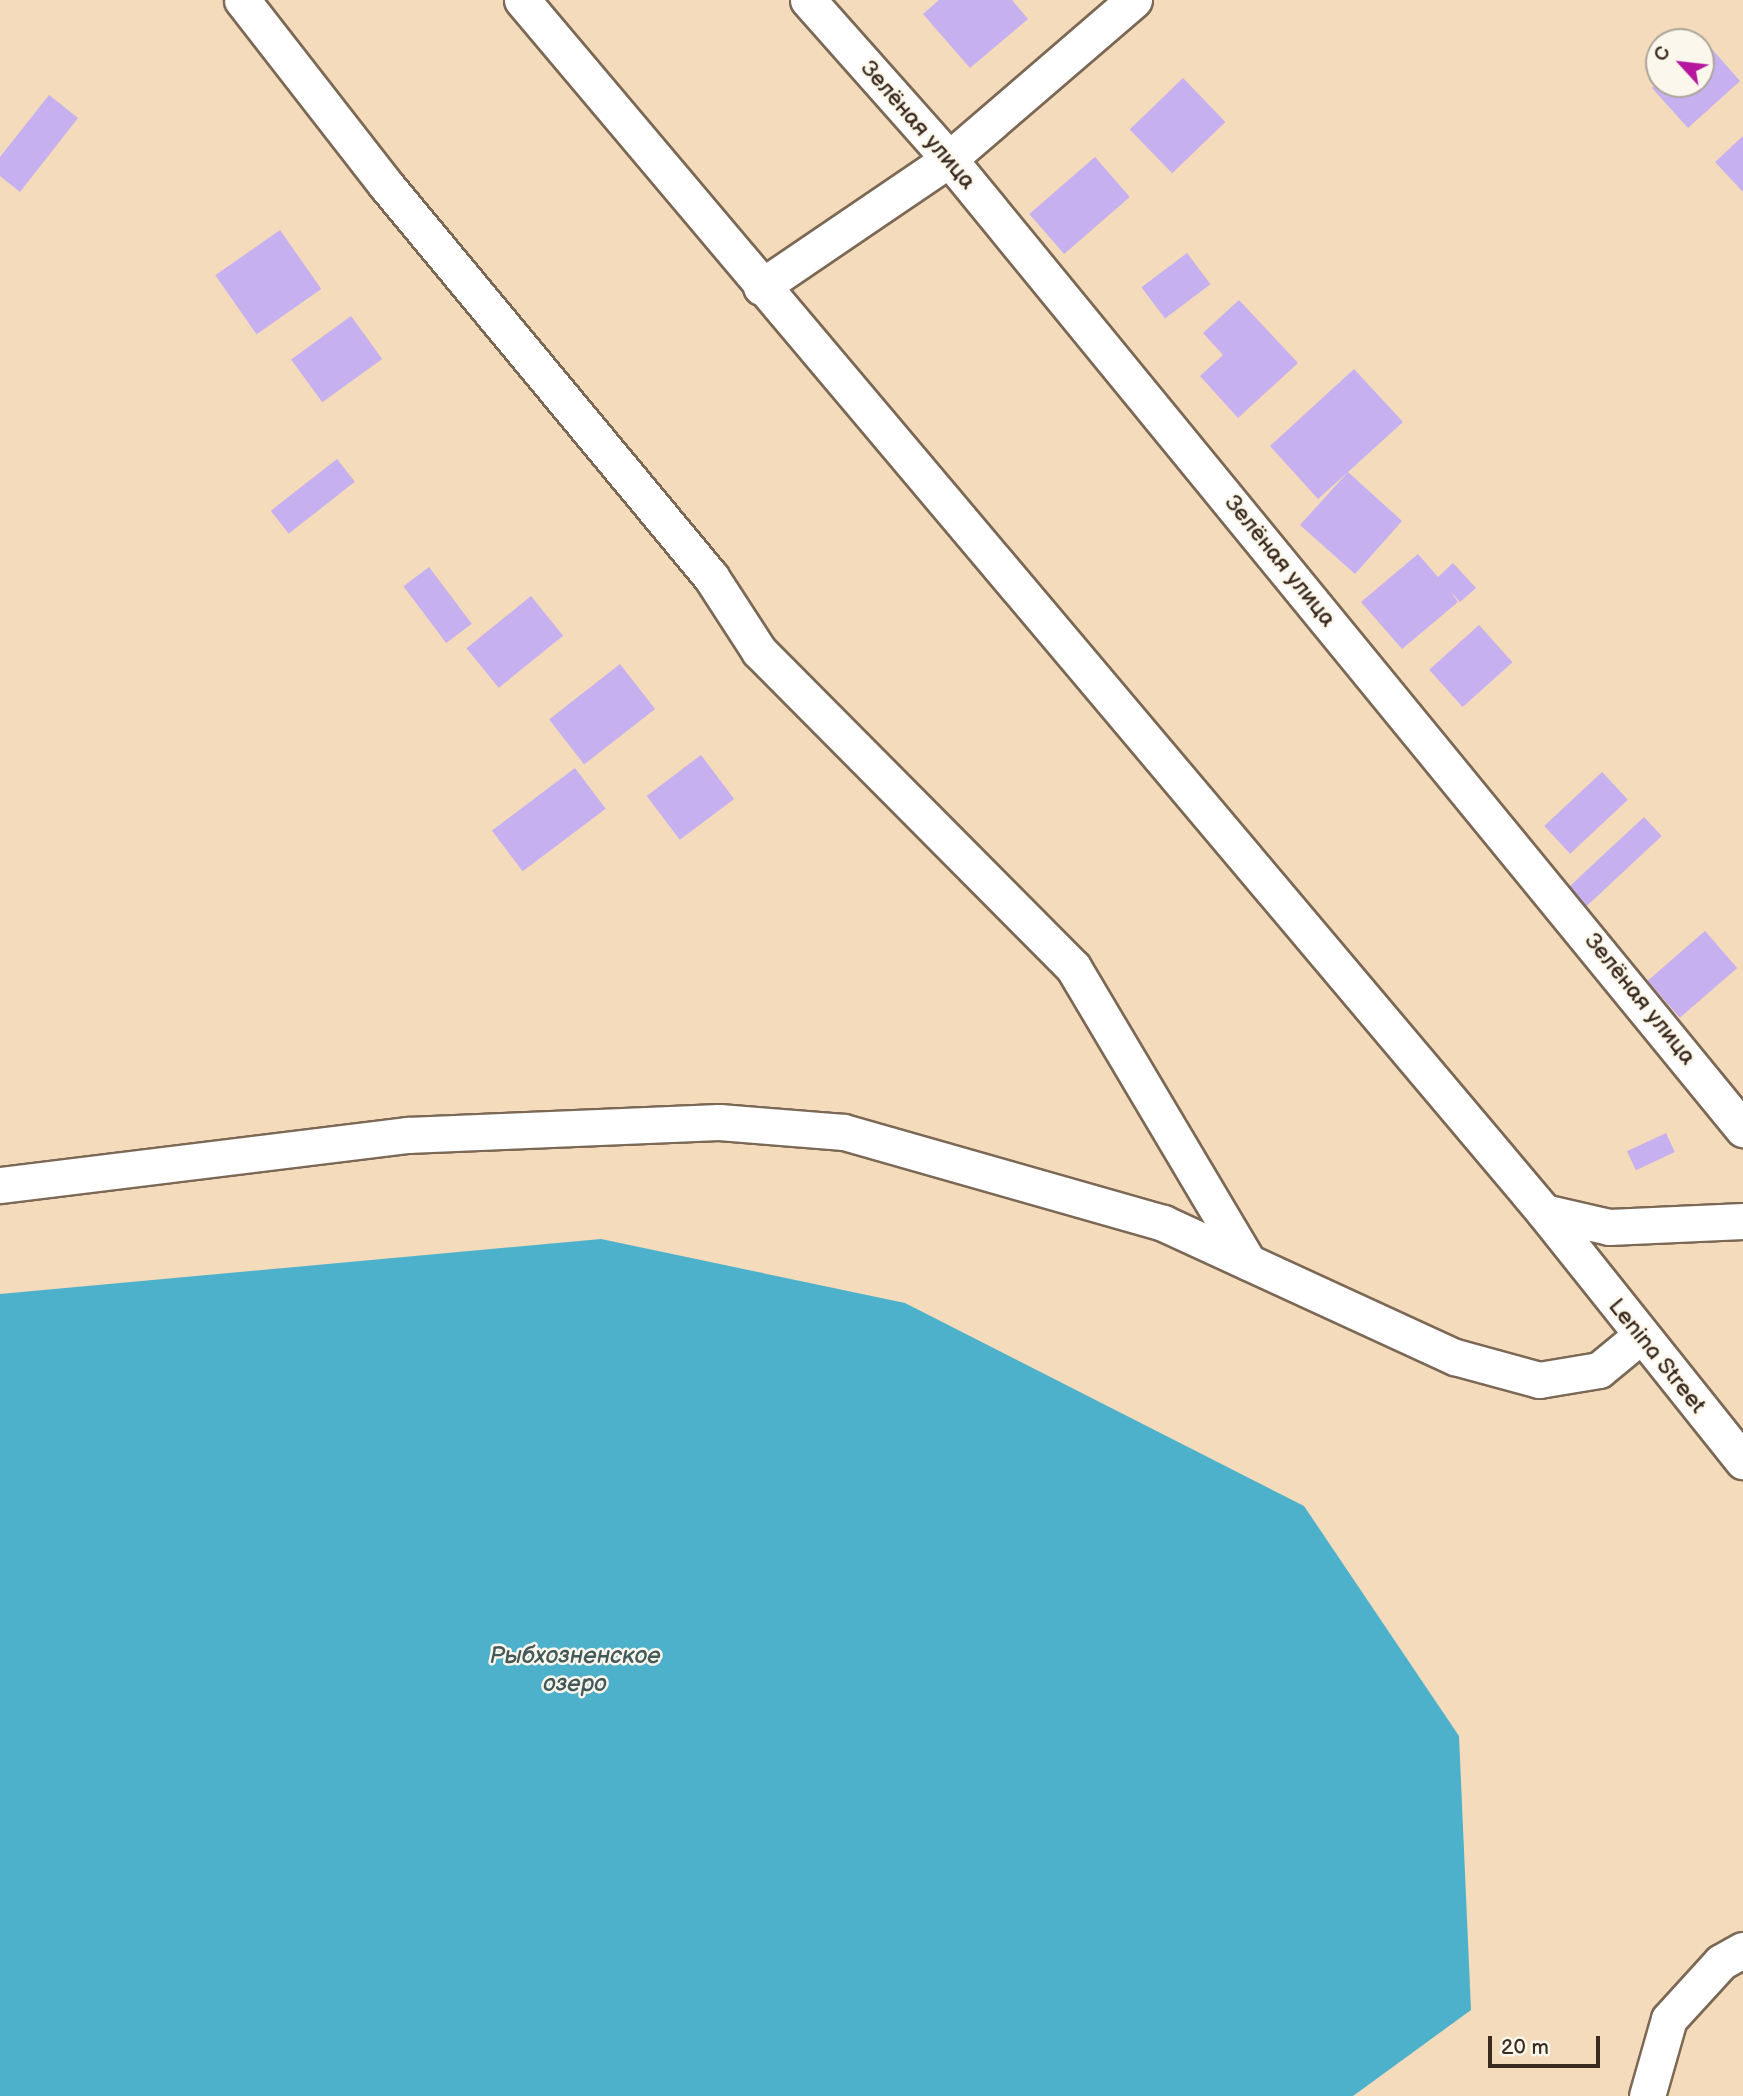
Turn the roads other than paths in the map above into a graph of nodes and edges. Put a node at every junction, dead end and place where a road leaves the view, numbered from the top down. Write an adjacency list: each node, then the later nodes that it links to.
1 (242, 0): 11 (street)
2 (522, 0): 6 (street, Lenina Street)
3 (808, 0): 5 (street, Зелёная улица)
4 (1134, 0): 5 (street)
5 (949, 159): 6 (street); 7 (street, Зелёная улица)
6 (761, 287): 9 (street, Lenina Street)
7 (1743, 1129)
8 (0, 1185): 11 (street)
9 (1544, 1212): 10 (street); 12 (street, Lenina Street)
10 (1743, 1221)
11 (1248, 1262): 12 (street)
12 (1639, 1336): 13 (street, Lenina Street)
13 (1743, 1461)
14 (1743, 1950): 15 (street)
15 (1647, 2096)

